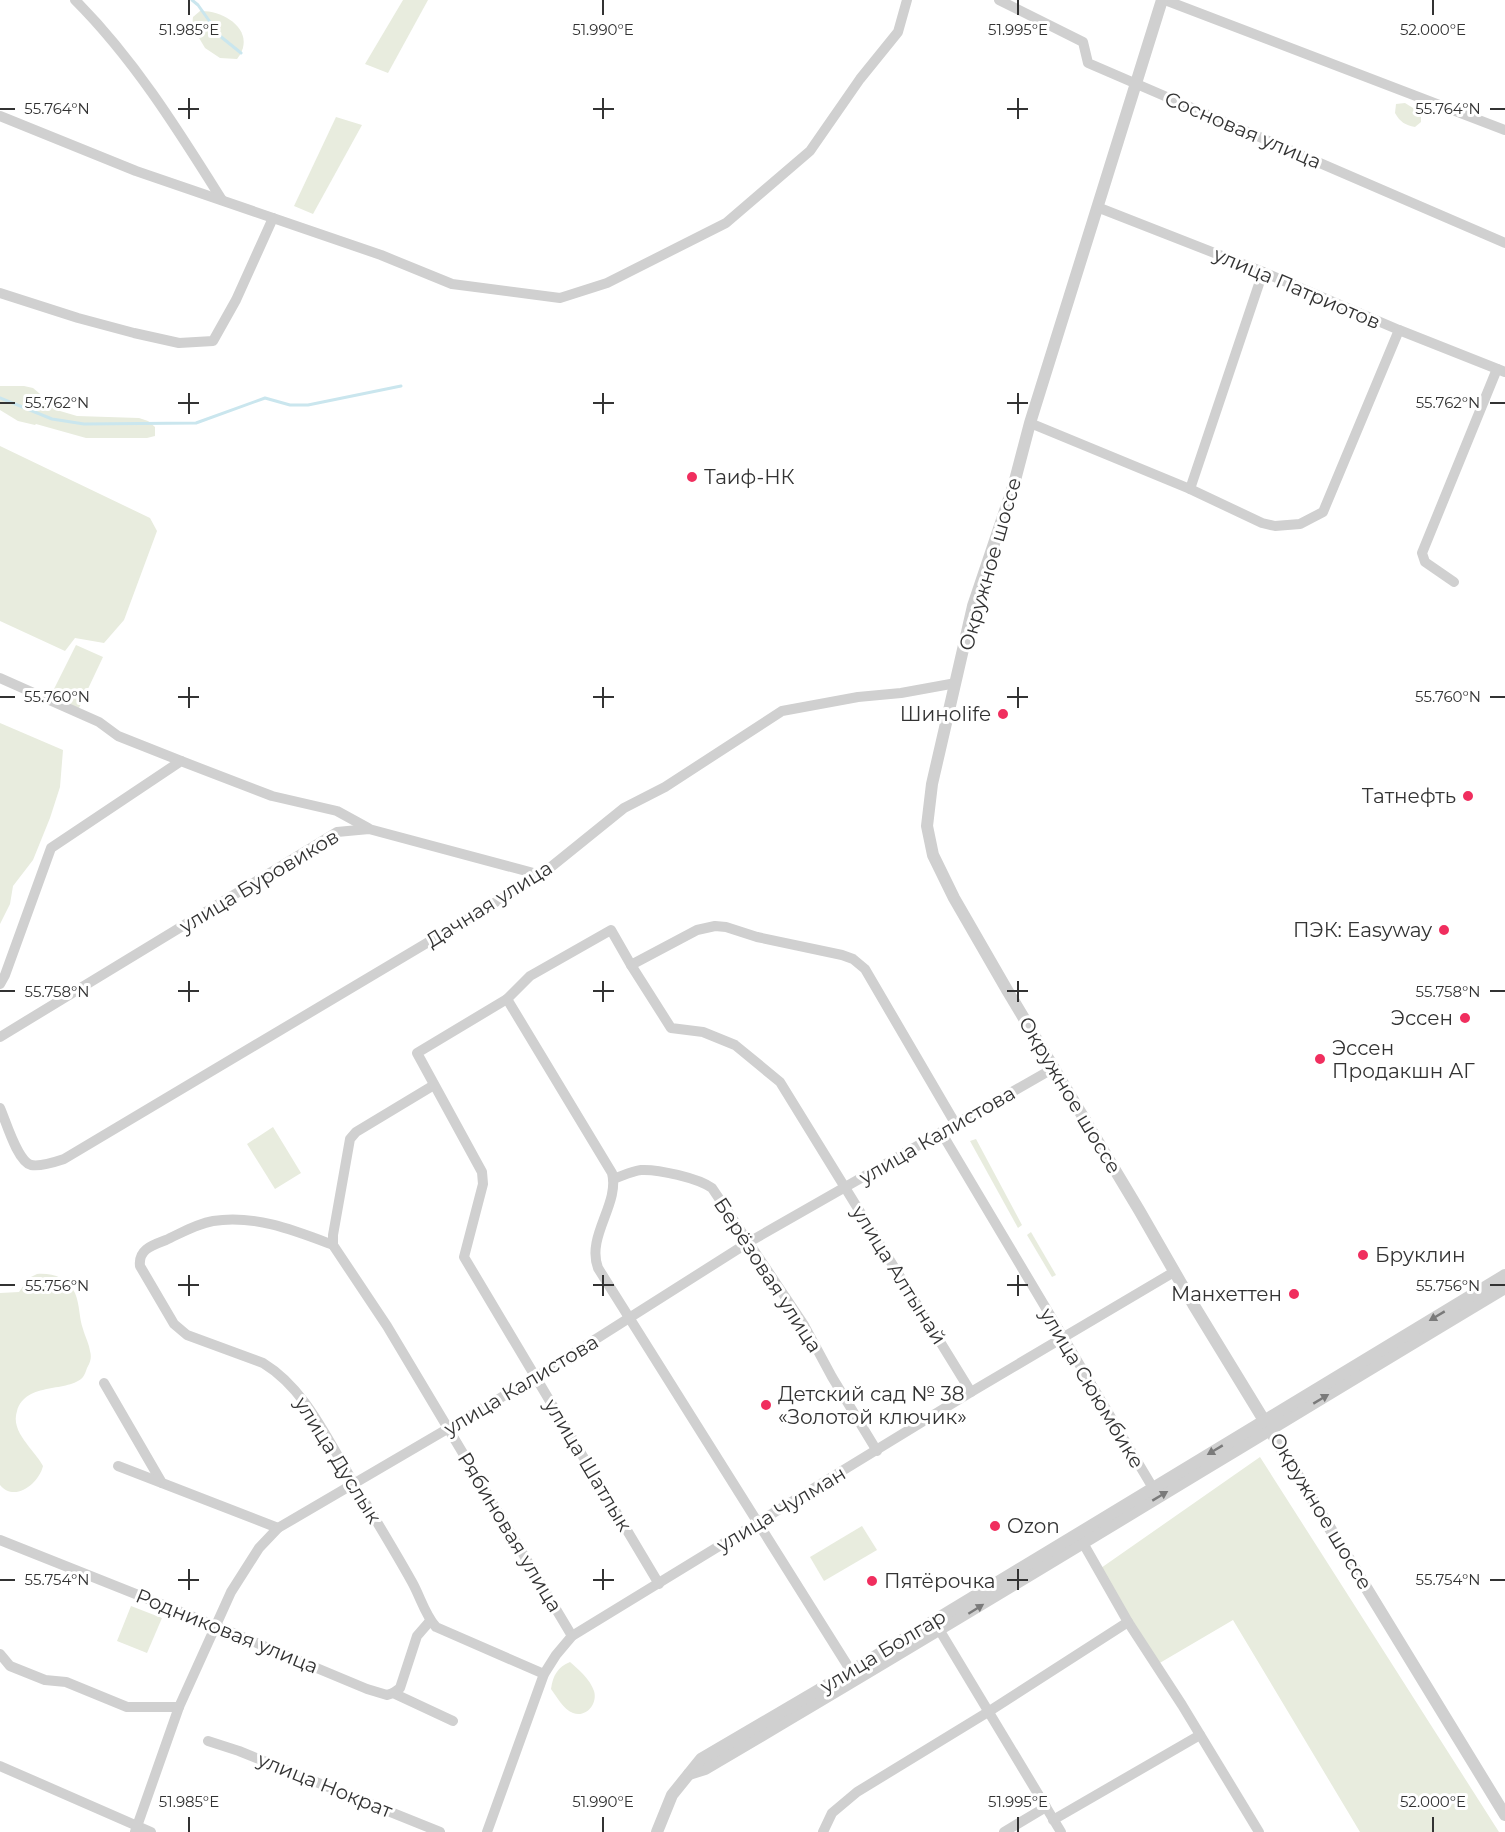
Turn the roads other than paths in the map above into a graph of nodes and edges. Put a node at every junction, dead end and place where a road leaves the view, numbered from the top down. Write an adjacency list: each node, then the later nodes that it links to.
1 (75, 0): 8 (street)
2 (907, 0): 10 (street)
3 (999, 0): 5 (street, Сосновая улица)
4 (1164, 0): 5 (street, Окружное шоссе); 7 (street)
5 (1136, 83): 9 (street, Окружное шоссе); 11 (street, Сосновая улица)
6 (0, 116): 8 (street)
7 (1505, 130)
8 (222, 200): 10 (street)
9 (1097, 207): 12 (street, улица Патриотов); 16 (street, Окружное шоссе)
10 (273, 218): 13 (street)
11 (1505, 243)
12 (1263, 272): 14 (street, улица Патриотов); 17 (street)
13 (0, 293)
14 (1398, 330): 15 (street, улица Патриотов); 17 (street)
15 (1499, 371): 18 (street)
16 (1030, 423): 17 (street); 20 (street, Окружное шоссе)
17 (1190, 489)
18 (1454, 582)
19 (0, 678): 21 (street)
20 (956, 683): 23 (street, Дачная улица); 28 (street, Окружное шоссе)
21 (181, 761): 22 (street); 25 (street)
22 (369, 829): 23 (street, улица Буровиков); 27 (street, улица Буровиков)
23 (541, 875): 30 (street, Дачная улица)
24 (631, 965): 26 (street, улица Алтынай); 31 (street); 34 (street, улица Алтынай)
25 (0, 984)
26 (507, 999): 29 (street, улица Шатлык); 33 (street)
27 (0, 1037)
28 (1053, 1068): 31 (street, улица Калистова); 37 (street, Окружное шоссе)
29 (434, 1085): 36 (street); 42 (street, улица Шатлык)
30 (0, 1108)
31 (955, 1123): 32 (street, улица Калистова)
32 (941, 1132): 34 (street, улица Калистова); 41 (street, улица Сююмбике)
33 (613, 1179): 35 (street, Берёзовая улица); 40 (street)
34 (844, 1188): 35 (street, улица Калистова); 44 (street, улица Алтынай)
35 (749, 1242): 40 (street, улица Калистова); 47 (street, Берёзовая улица)
36 (333, 1245): 46 (street, Рябиновая улица); 50 (street, улица Дуслык)
37 (1174, 1272): 41 (street, улица Чулман); 45 (street, Окружное шоссе)
38 (1505, 1275): 45 (street, one-way to 45)
39 (1505, 1288): 45 (street, one-way to 39)
40 (629, 1318): 42 (street, улица Калистова); 52 (street)
41 (1062, 1338): 44 (street, улица Чулман); 51 (street, улица Сююмбике)
42 (536, 1377): 46 (street, улица Калистова); 56 (street, улица Шатлык)
43 (104, 1383): 49 (street)
44 (971, 1392): 47 (street, улица Чулман)
45 (1268, 1424): 51 (street, улица Болгар, one-way to 51); 55 (street, улица Болгар, one-way to 45); 74 (street, Окружное шоссе)
46 (447, 1429): 50 (street, улица Калистова); 61 (street, Рябиновая улица)
47 (877, 1451): 52 (street, улица Чулман)
48 (118, 1466): 49 (street)
49 (162, 1483): 53 (street)
50 (355, 1484): 53 (street, улица Калистова); 57 (street, улица Дуслык)
51 (1153, 1488): 63 (street, улица Болгар)
52 (759, 1522): 56 (street, улица Чулман); 63 (street)
53 (278, 1528): 59 (street, улица Калистова)
54 (0, 1540): 59 (street, Родниковая улица)
55 (1083, 1543): 58 (street); 60 (street, улица Болгар, one-way to 55)
56 (659, 1584): 61 (street, улица Чулман)
57 (430, 1621): 64 (street); 65 (street)
58 (1128, 1622): 67 (street); 69 (street)
59 (216, 1626): 65 (street, Родниковая улица); 66 (street, улица Калистова)
60 (940, 1631): 67 (street); 72 (street, улица Болгар)
61 (572, 1636): 64 (street, улица Чулман)
62 (0, 1654): 66 (street)
63 (851, 1671): 72 (street, улица Болгар)
64 (544, 1674): 79 (street, улица Чулман)
65 (393, 1693): 68 (street, Родниковая улица)
66 (179, 1707): 76 (street, улица Калистова)
67 (988, 1712): 73 (street); 81 (street)
68 (453, 1721)
69 (1200, 1735): 75 (street); 84 (street)
70 (208, 1741): 78 (street, улица Нократ)
71 (0, 1766): 76 (street)
72 (689, 1774): 80 (street, улица Болгар)
73 (1046, 1807): 75 (street); 82 (street)
74 (1505, 1815)
75 (1053, 1820): 83 (street)
76 (136, 1829): 77 (street)
77 (151, 1832)
78 (440, 1832)
79 (487, 1832)
80 (657, 1832)
81 (823, 1832)
82 (1004, 1832)
83 (1061, 1832)
84 (1259, 1832)

